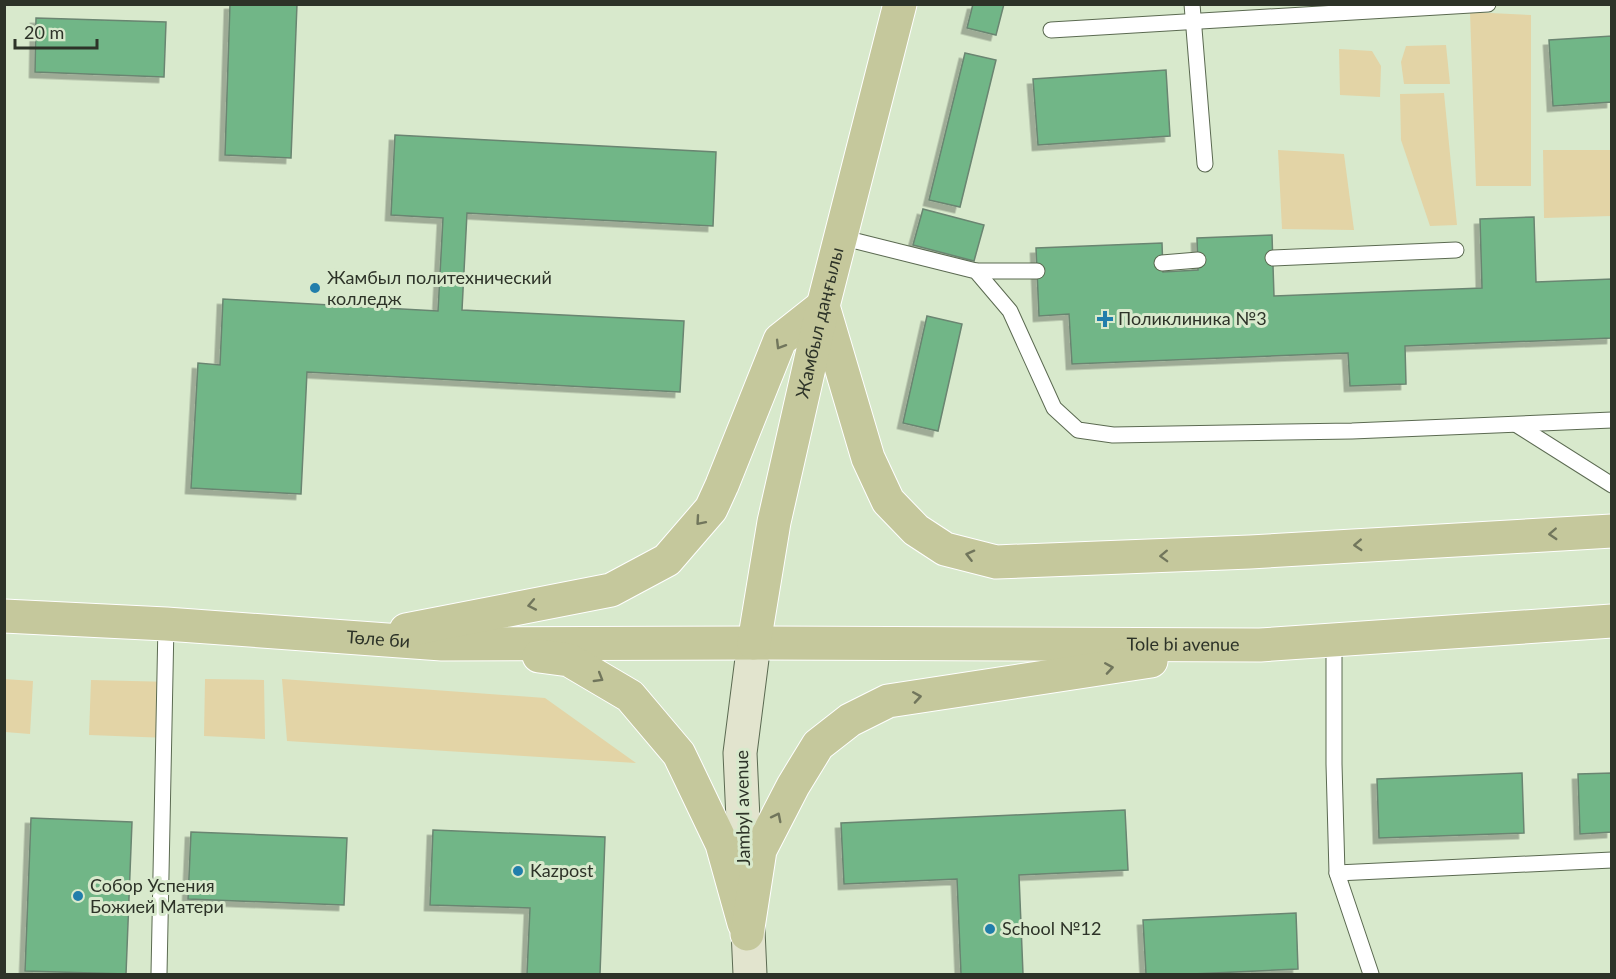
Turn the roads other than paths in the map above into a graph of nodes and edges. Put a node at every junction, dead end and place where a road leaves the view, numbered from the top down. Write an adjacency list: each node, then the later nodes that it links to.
1 (900, 4): 8 (main road, Жамбыл даңғылы)
2 (1192, 4): 5 (lane)
3 (1488, 4): 4 (lane)
4 (1458, 5): 5 (lane)
5 (1193, 20): 6 (lane); 7 (lane)
6 (1050, 30)
7 (1205, 164)
8 (840, 237): 13 (lane); 15 (main road, Жамбыл даңғылы)
9 (1456, 250): 10 (lane)
10 (1273, 258)
11 (1198, 260): 12 (lane)
12 (1162, 263)
13 (976, 271): 14 (lane); 17 (lane)
14 (1037, 271)
15 (823, 306): 19 (main road, one-way to 15); 23 (main road, one-way to 23); 25 (main road, Жамбыл даңғылы)
16 (1611, 420): 17 (lane)
17 (1517, 425): 18 (lane)
18 (1611, 485)
19 (1611, 531)
20 (4, 616): 22 (main road, Төле би)
21 (1611, 621): 24 (main road, Tole bi avenue)
22 (166, 624): 23 (main road, Төле би); 31 (lane)
23 (360, 638): 26 (main road, Төле би)
24 (1334, 641): 27 (main road, Tole bi avenue); 29 (lane)
25 (754, 643): 26 (main road, Төле би); 27 (main road, Tole bi avenue); 30 (main road, Jambyl avenue)
26 (441, 644): 30 (main road, one-way to 30)
27 (1260, 645): 30 (main road, one-way to 27)
28 (1611, 860): 29 (lane)
29 (1337, 873): 33 (lane)
30 (747, 933): 32 (main road, Jambyl avenue)
31 (159, 975)
32 (750, 975)
33 (1371, 975)

